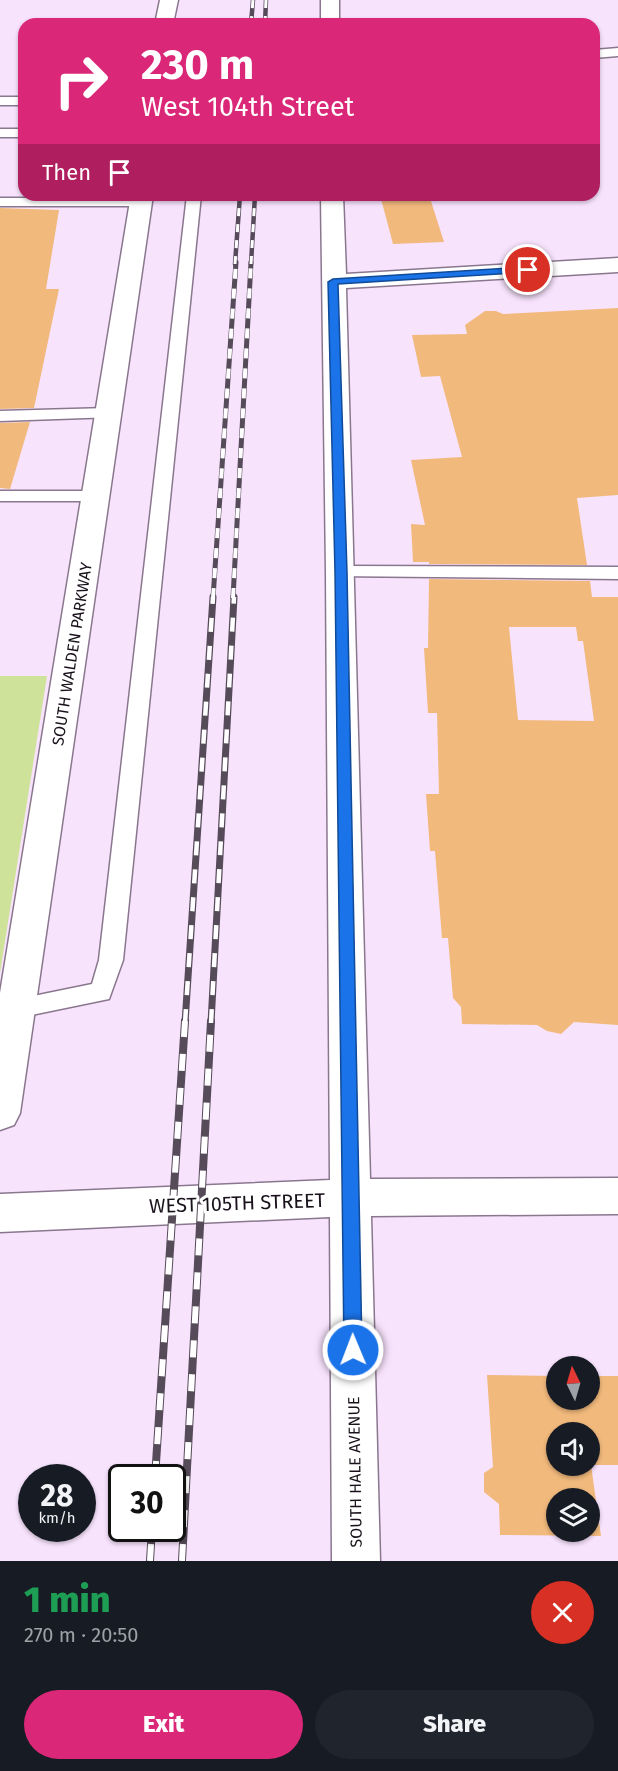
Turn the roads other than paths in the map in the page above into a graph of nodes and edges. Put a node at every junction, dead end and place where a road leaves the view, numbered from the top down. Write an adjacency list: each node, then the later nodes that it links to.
1 (169, 0): 3 (street)
2 (330, 0): 4 (street)
3 (165, 18)
4 (330, 18)
5 (618, 52): 6 (lane)
6 (600, 54)
7 (0, 101): 8 (lane)
8 (18, 101)
9 (0, 133): 10 (lane)
10 (18, 134)
11 (35, 201): 15 (lane)
12 (141, 201): 18 (street, SOUTH WALDEN PARKWAY)
13 (193, 201): 24 (lane)
14 (332, 201): 17 (street, SOUTH HALE AVENUE)
15 (0, 202)
16 (618, 265): 17 (street)
17 (333, 282): 22 (street, SOUTH HALE AVENUE)
18 (108, 413): 19 (lane); 21 (street, SOUTH WALDEN PARKWAY)
19 (0, 416)
20 (0, 496): 21 (lane)
21 (96, 496): 24 (street, SOUTH WALDEN PARKWAY)
22 (341, 572): 23 (lane); 27 (street, SOUTH HALE AVENUE)
23 (618, 573)
24 (17, 1008): 25 (street, SOUTH WALDEN PARKWAY)
25 (0, 1113)
26 (618, 1196): 27 (street, WEST 105TH STREET)
27 (351, 1198): 28 (street, WEST 105TH STREET); 29 (street, SOUTH HALE AVENUE)
28 (0, 1213)
29 (356, 1561)

